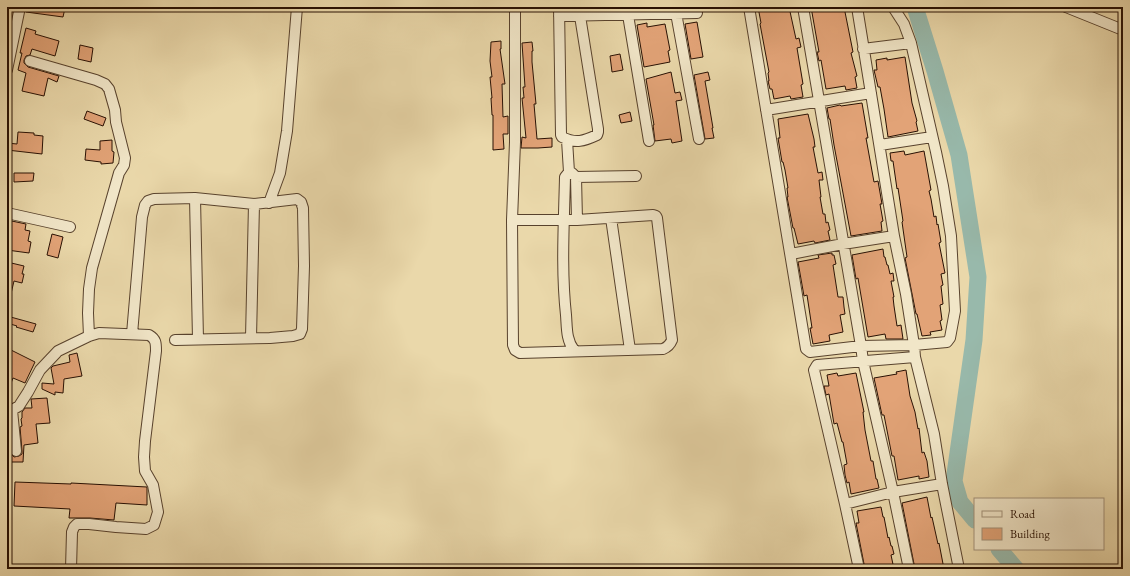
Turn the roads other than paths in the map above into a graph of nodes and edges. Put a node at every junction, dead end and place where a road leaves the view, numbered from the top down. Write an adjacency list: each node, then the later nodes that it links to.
1 (20, 7): 15 (street)
2 (297, 7): 31 (street)
3 (515, 7): 35 (street)
4 (749, 7): 22 (street)
5 (803, 7): 21 (street)
6 (857, 7): 17 (street)
7 (893, 7): 16 (street)
8 (1066, 7): 14 (street)
9 (559, 12): 13 (street); 24 (street)
10 (676, 13): 11 (street); 12 (street); 26 (street)
11 (697, 13)
12 (628, 15): 13 (street); 25 (street)
13 (580, 16): 24 (street)
14 (1123, 30)
15 (9, 43): 19 (street)
16 (911, 43): 17 (street); 23 (street)
17 (863, 49): 20 (street)
18 (30, 61): 43 (street)
19 (7, 70)
20 (870, 93): 21 (street); 27 (street)
21 (818, 102): 22 (street); 40 (street)
22 (766, 110): 41 (street)
23 (932, 137): 27 (street); 47 (street)
24 (566, 140): 28 (street)
25 (649, 140)
26 (699, 140)
27 (880, 145): 39 (street)
28 (572, 174): 29 (street); 36 (street); 37 (street)
29 (636, 176)
30 (194, 198): 32 (street); 42 (street); 45 (street)
31 (269, 203): 32 (street); 44 (street)
32 (254, 204): 44 (street)
33 (7, 213): 38 (street)
34 (610, 218): 37 (street); 50 (street); 50 (street)
35 (512, 220): 36 (street); 49 (street)
36 (564, 220): 37 (street); 49 (street)
37 (577, 220)
38 (70, 227)
39 (894, 236): 40 (street); 47 (street)
40 (843, 244): 41 (street); 48 (street)
41 (791, 254): 48 (street)
42 (132, 334): 43 (street); 58 (street)
43 (89, 336): 53 (street)
44 (251, 338): 45 (street)
45 (198, 339): 46 (street)
46 (175, 340)
47 (914, 345): 48 (street); 51 (street)
48 (861, 346): 52 (street)
49 (574, 350): 50 (street)
50 (630, 350)
51 (915, 357): 52 (street); 55 (street)
52 (863, 361): 56 (street); 57 (street)
53 (9, 411): 54 (street)
54 (16, 451)
55 (942, 484): 56 (street); 61 (street)
56 (893, 492): 57 (street); 60 (street)
57 (845, 504): 59 (street)
58 (71, 569)
59 (859, 569)
60 (909, 569)
61 (959, 569)

